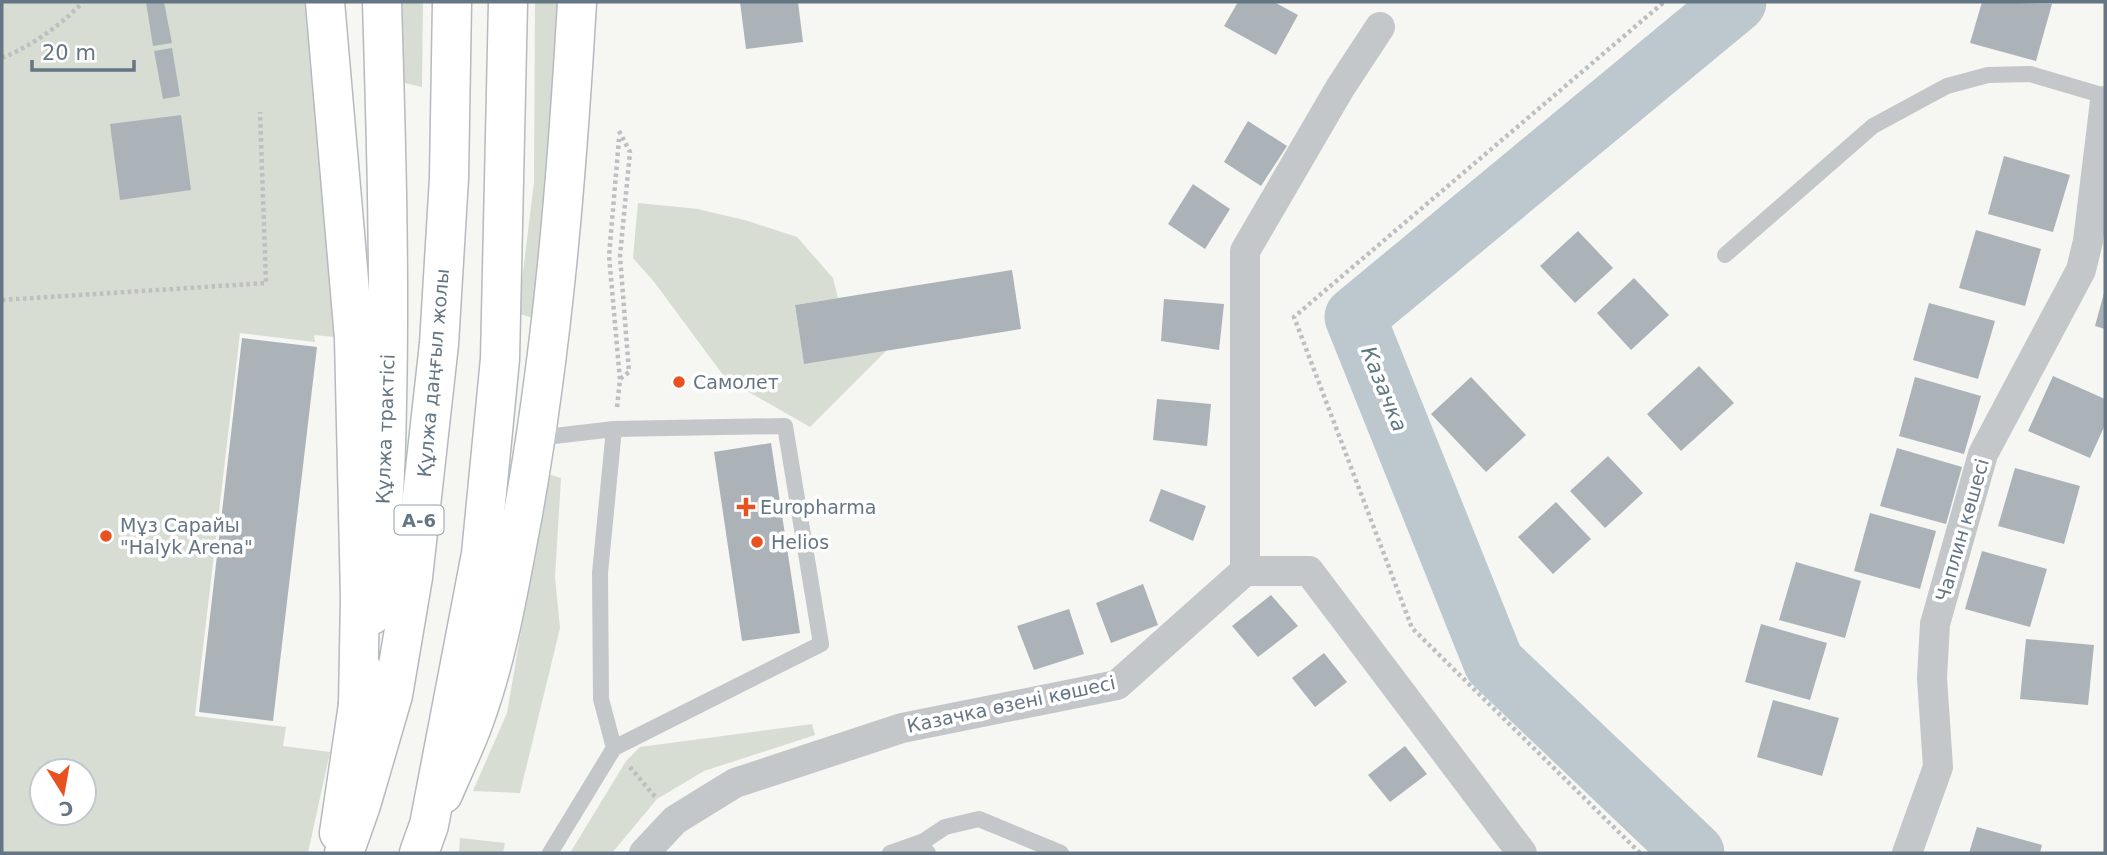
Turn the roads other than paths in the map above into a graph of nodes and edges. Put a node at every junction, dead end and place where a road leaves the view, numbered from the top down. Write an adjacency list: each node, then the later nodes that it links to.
1 (325, 2): 13 (main road)
2 (382, 2): 13 (main road, Құлжа трактісі)
3 (452, 2): 18 (main road, Құлжа даңғыл жолы / A-6)
4 (508, 2): 15 (main road)
5 (577, 2): 11 (main road)
6 (1380, 27): 12 (street)
7 (2105, 99): 8 (street, Чаплин көшесі); 9 (lane)
8 (2097, 242): 24 (street, Чаплин көшесі)
9 (1725, 255)
10 (614, 429): 11 (lane); 14 (lane); 14 (lane)
11 (537, 438): 15 (main road)
12 (1245, 571): 20 (street, Казачка өзені көшесі); 23 (street)
13 (358, 705): 17 (main road, Құлжа трактісі)
14 (614, 748): 19 (lane)
15 (424, 839)
16 (926, 847): 21 (lane); 22 (lane)
17 (335, 853)
18 (344, 853)
19 (550, 853)
20 (644, 853)
21 (890, 853)
22 (1061, 853)
23 (1522, 853)
24 (1907, 853)

